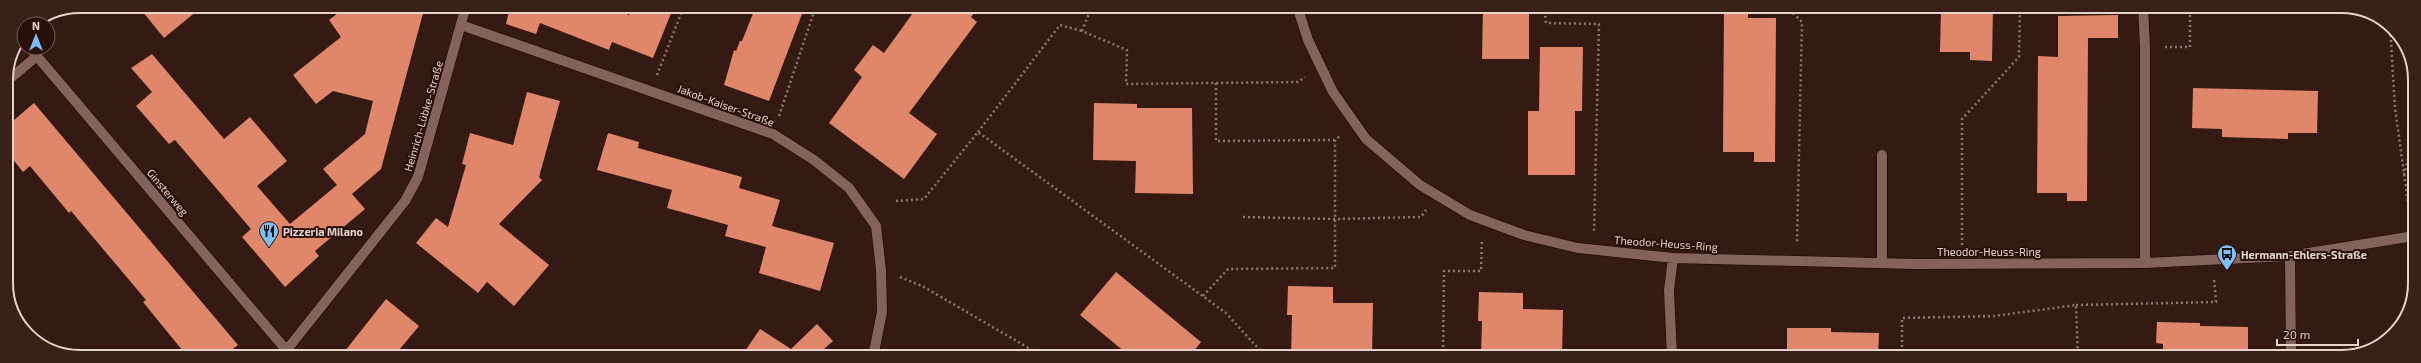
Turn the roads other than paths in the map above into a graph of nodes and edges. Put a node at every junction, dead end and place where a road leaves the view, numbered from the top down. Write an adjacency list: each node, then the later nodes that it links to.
1 (464, 13): 4 (street, Heinrich-Lübke-Straße)
2 (1299, 13): 11 (street, Theodor-Heuss-Ring)
3 (2142, 13): 13 (street)
4 (461, 25): 15 (street, Heinrich-Lübke-Straße); 16 (street, Jakob-Kaiser-Straße)
5 (29, 56): 7 (street)
6 (36, 56): 14 (street, Ginsterweg)
7 (13, 74)
8 (1882, 156): 12 (street)
9 (2408, 237): 10 (street, Theodor-Heuss-Ring)
10 (2290, 256): 13 (street, Theodor-Heuss-Ring); 18 (street)
11 (1673, 258): 12 (street, Theodor-Heuss-Ring); 17 (street)
12 (1882, 263): 13 (street, Theodor-Heuss-Ring)
13 (2145, 263)
14 (282, 350)
15 (288, 350)
16 (874, 350)
17 (1672, 350)
18 (2291, 350)

